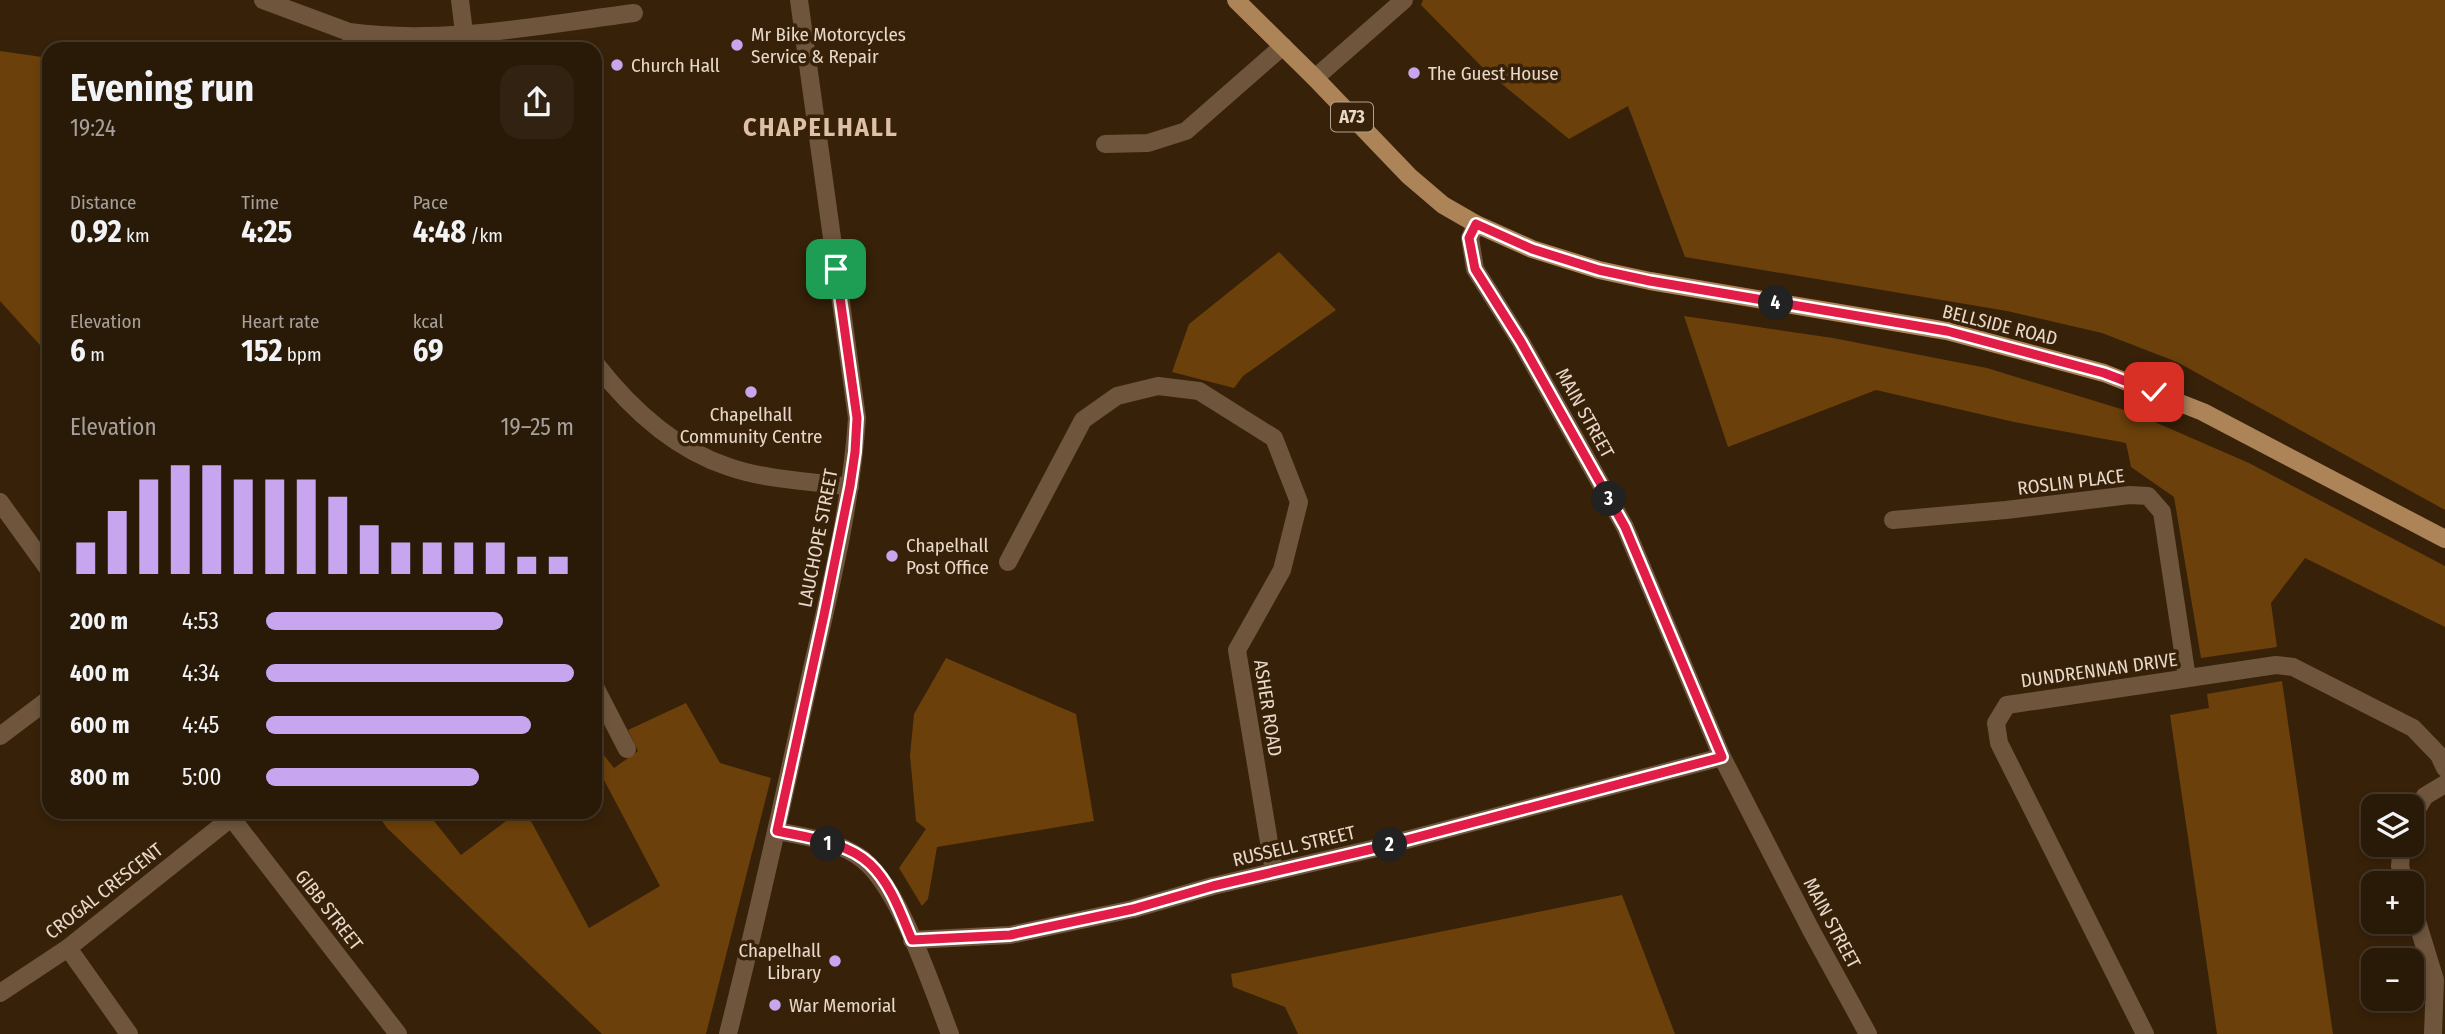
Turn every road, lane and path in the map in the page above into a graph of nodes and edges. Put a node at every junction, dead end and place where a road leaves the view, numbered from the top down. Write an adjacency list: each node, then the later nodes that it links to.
1 (263, 0): 7 (street)
2 (460, 0): 9 (street)
3 (799, 0): 15 (street, LAUCHOPE STREET)
4 (1236, 0): 10 (main road, A73)
5 (1404, 0): 11 (street)
6 (634, 12): 9 (street)
7 (349, 32): 8 (street); 9 (street)
8 (353, 42)
9 (465, 42)
10 (1283, 46): 11 (main road, A73); 12 (street)
11 (1315, 78): 13 (main road, A73)
12 (1105, 144)
13 (1476, 224): 18 (main road, BELLSIDE ROAD / A73); 26 (street, MAIN STREET)
14 (602, 372): 15 (street)
15 (850, 486): 32 (street, LAUCHOPE STREET)
16 (0, 502): 19 (street)
17 (1893, 520): 21 (street, ROSLIN PLACE)
18 (2445, 539)
19 (42, 560)
20 (1008, 562): 33 (street, ASHER ROAD)
21 (2187, 678): 27 (street, DUNDRENNAN DRIVE); 44 (street, DUNDRENNAN DRIVE)
22 (602, 701): 25 (street)
23 (42, 704): 24 (street)
24 (0, 736)
25 (627, 749)
26 (1722, 757): 33 (street, RUSSELL STREET); 43 (street, MAIN STREET)
27 (2445, 768)
28 (2445, 784): 29 (street)
29 (2424, 796)
30 (224, 819): 36 (street, CROGAL CRESCENT)
31 (232, 819): 40 (street, GIBB STREET)
32 (777, 831): 35 (street); 41 (street, LAUCHOPE STREET)
33 (1274, 872): 35 (street, RUSSELL STREET)
34 (2421, 934): 38 (street)
35 (912, 940): 42 (street)
36 (68, 948): 37 (street, CROGAL CRESCENT); 39 (street)
37 (0, 993)
38 (2440, 1004): 45 (street)
39 (129, 1034)
40 (398, 1034)
41 (728, 1034)
42 (950, 1034)
43 (1868, 1034)
44 (2145, 1034)
45 (2433, 1034)

